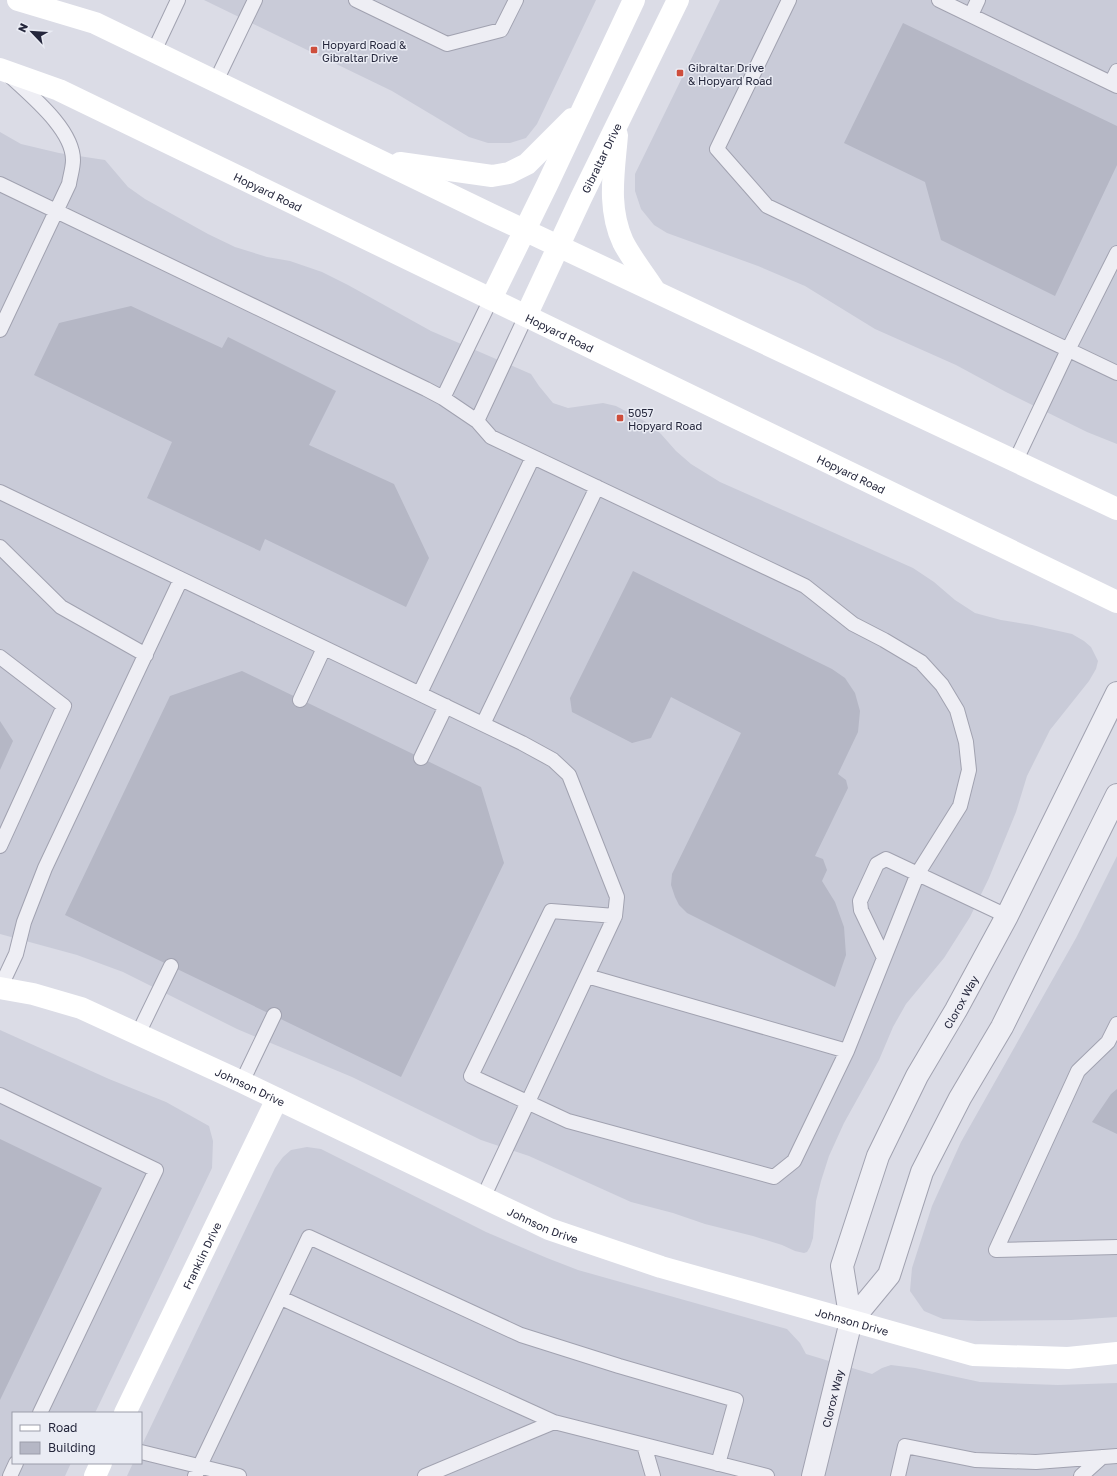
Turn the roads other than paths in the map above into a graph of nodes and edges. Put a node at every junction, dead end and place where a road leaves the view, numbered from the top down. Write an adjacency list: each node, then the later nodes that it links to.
1 (18, 0): 12 (main road)
2 (178, 0): 12 (lane)
3 (255, 0): 15 (lane)
4 (356, 0): 5 (lane)
5 (516, 0)
6 (634, 0): 16 (main road)
7 (678, 0): 17 (main road, Gibraltar Drive)
8 (788, 0): 28 (lane)
9 (939, 0): 11 (lane)
10 (978, 0): 11 (lane)
11 (971, 15): 14 (lane)
12 (154, 51): 15 (main road)
13 (2, 70): 20 (lane); 25 (main road, Hopyard Road)
14 (1115, 80)
15 (216, 81): 18 (main road)
16 (583, 108): 18 (main road); 21 (main road)
17 (618, 122): 22 (main road, Gibraltar Drive); 24 (main road)
18 (381, 160): 21 (main road)
19 (0, 184): 20 (lane)
20 (56, 210): 27 (lane); 30 (lane)
21 (525, 230): 22 (main road); 25 (main road)
22 (559, 246): 24 (main road); 26 (main road, Gibraltar Drive)
23 (1117, 253): 28 (lane)
24 (655, 291): 33 (main road)
25 (491, 299): 26 (main road, Hopyard Road); 30 (lane)
26 (526, 316): 31 (lane); 39 (main road, Hopyard Road)
27 (0, 330)
28 (1068, 350): 29 (lane); 33 (lane)
29 (1117, 373)
30 (443, 398): 31 (lane)
31 (477, 420): 32 (lane)
32 (533, 456): 34 (lane); 44 (lane)
33 (1016, 460): 36 (main road)
34 (597, 488): 47 (lane); 51 (lane)
35 (0, 492): 38 (lane)
36 (1117, 509)
37 (0, 547): 41 (lane)
38 (181, 579): 40 (lane); 41 (lane)
39 (1117, 602)
40 (324, 648): 44 (lane); 45 (lane)
41 (146, 655): 57 (lane)
42 (0, 657): 50 (lane)
43 (1117, 693): 53 (street, Clorox Way)
44 (420, 694): 46 (lane)
45 (300, 700)
46 (446, 706): 47 (lane); 48 (lane)
47 (483, 724): 52 (lane)
48 (421, 758)
49 (1117, 794): 69 (street, Clorox Way)
50 (0, 846)
51 (918, 873): 53 (lane); 54 (lane); 54 (lane)
52 (615, 916): 56 (lane); 65 (lane)
53 (1007, 916): 69 (street, Clorox Way)
54 (884, 958): 61 (lane)
55 (172, 966): 60 (lane)
56 (587, 976): 61 (lane); 65 (lane)
57 (0, 988): 60 (main road, Johnson Drive)
58 (274, 1015): 62 (lane)
59 (1117, 1024): 67 (lane)
60 (138, 1034): 62 (main road, Johnson Drive)
61 (847, 1051): 65 (lane)
62 (242, 1082): 64 (main road, Johnson Drive)
63 (0, 1095): 71 (lane)
64 (277, 1099): 66 (main road, Johnson Drive); 72 (main road, Franklin Drive)
65 (528, 1103): 66 (lane)
66 (484, 1198): 69 (main road, Johnson Drive)
67 (1117, 1247)
68 (281, 1298): 73 (lane); 80 (lane); 81 (lane)
69 (851, 1321): 70 (main road, Johnson Drive); 88 (street, Clorox Way)
70 (1117, 1353)
71 (40, 1412)
72 (125, 1412)
73 (554, 1422): 74 (lane); 85 (lane)
74 (644, 1445): 80 (lane); 86 (lane)
75 (142, 1452): 81 (lane)
76 (1117, 1456): 77 (lane)
77 (1102, 1457): 89 (lane); 90 (lane)
78 (16, 1464): 82 (lane)
79 (101, 1464): 83 (main road)
80 (718, 1464): 87 (lane)
81 (198, 1471): 84 (lane)
82 (10, 1476)
83 (95, 1476)
84 (239, 1476)
85 (425, 1476)
86 (653, 1476)
87 (767, 1476)
88 (813, 1476)
89 (898, 1476)
90 (1081, 1476)

